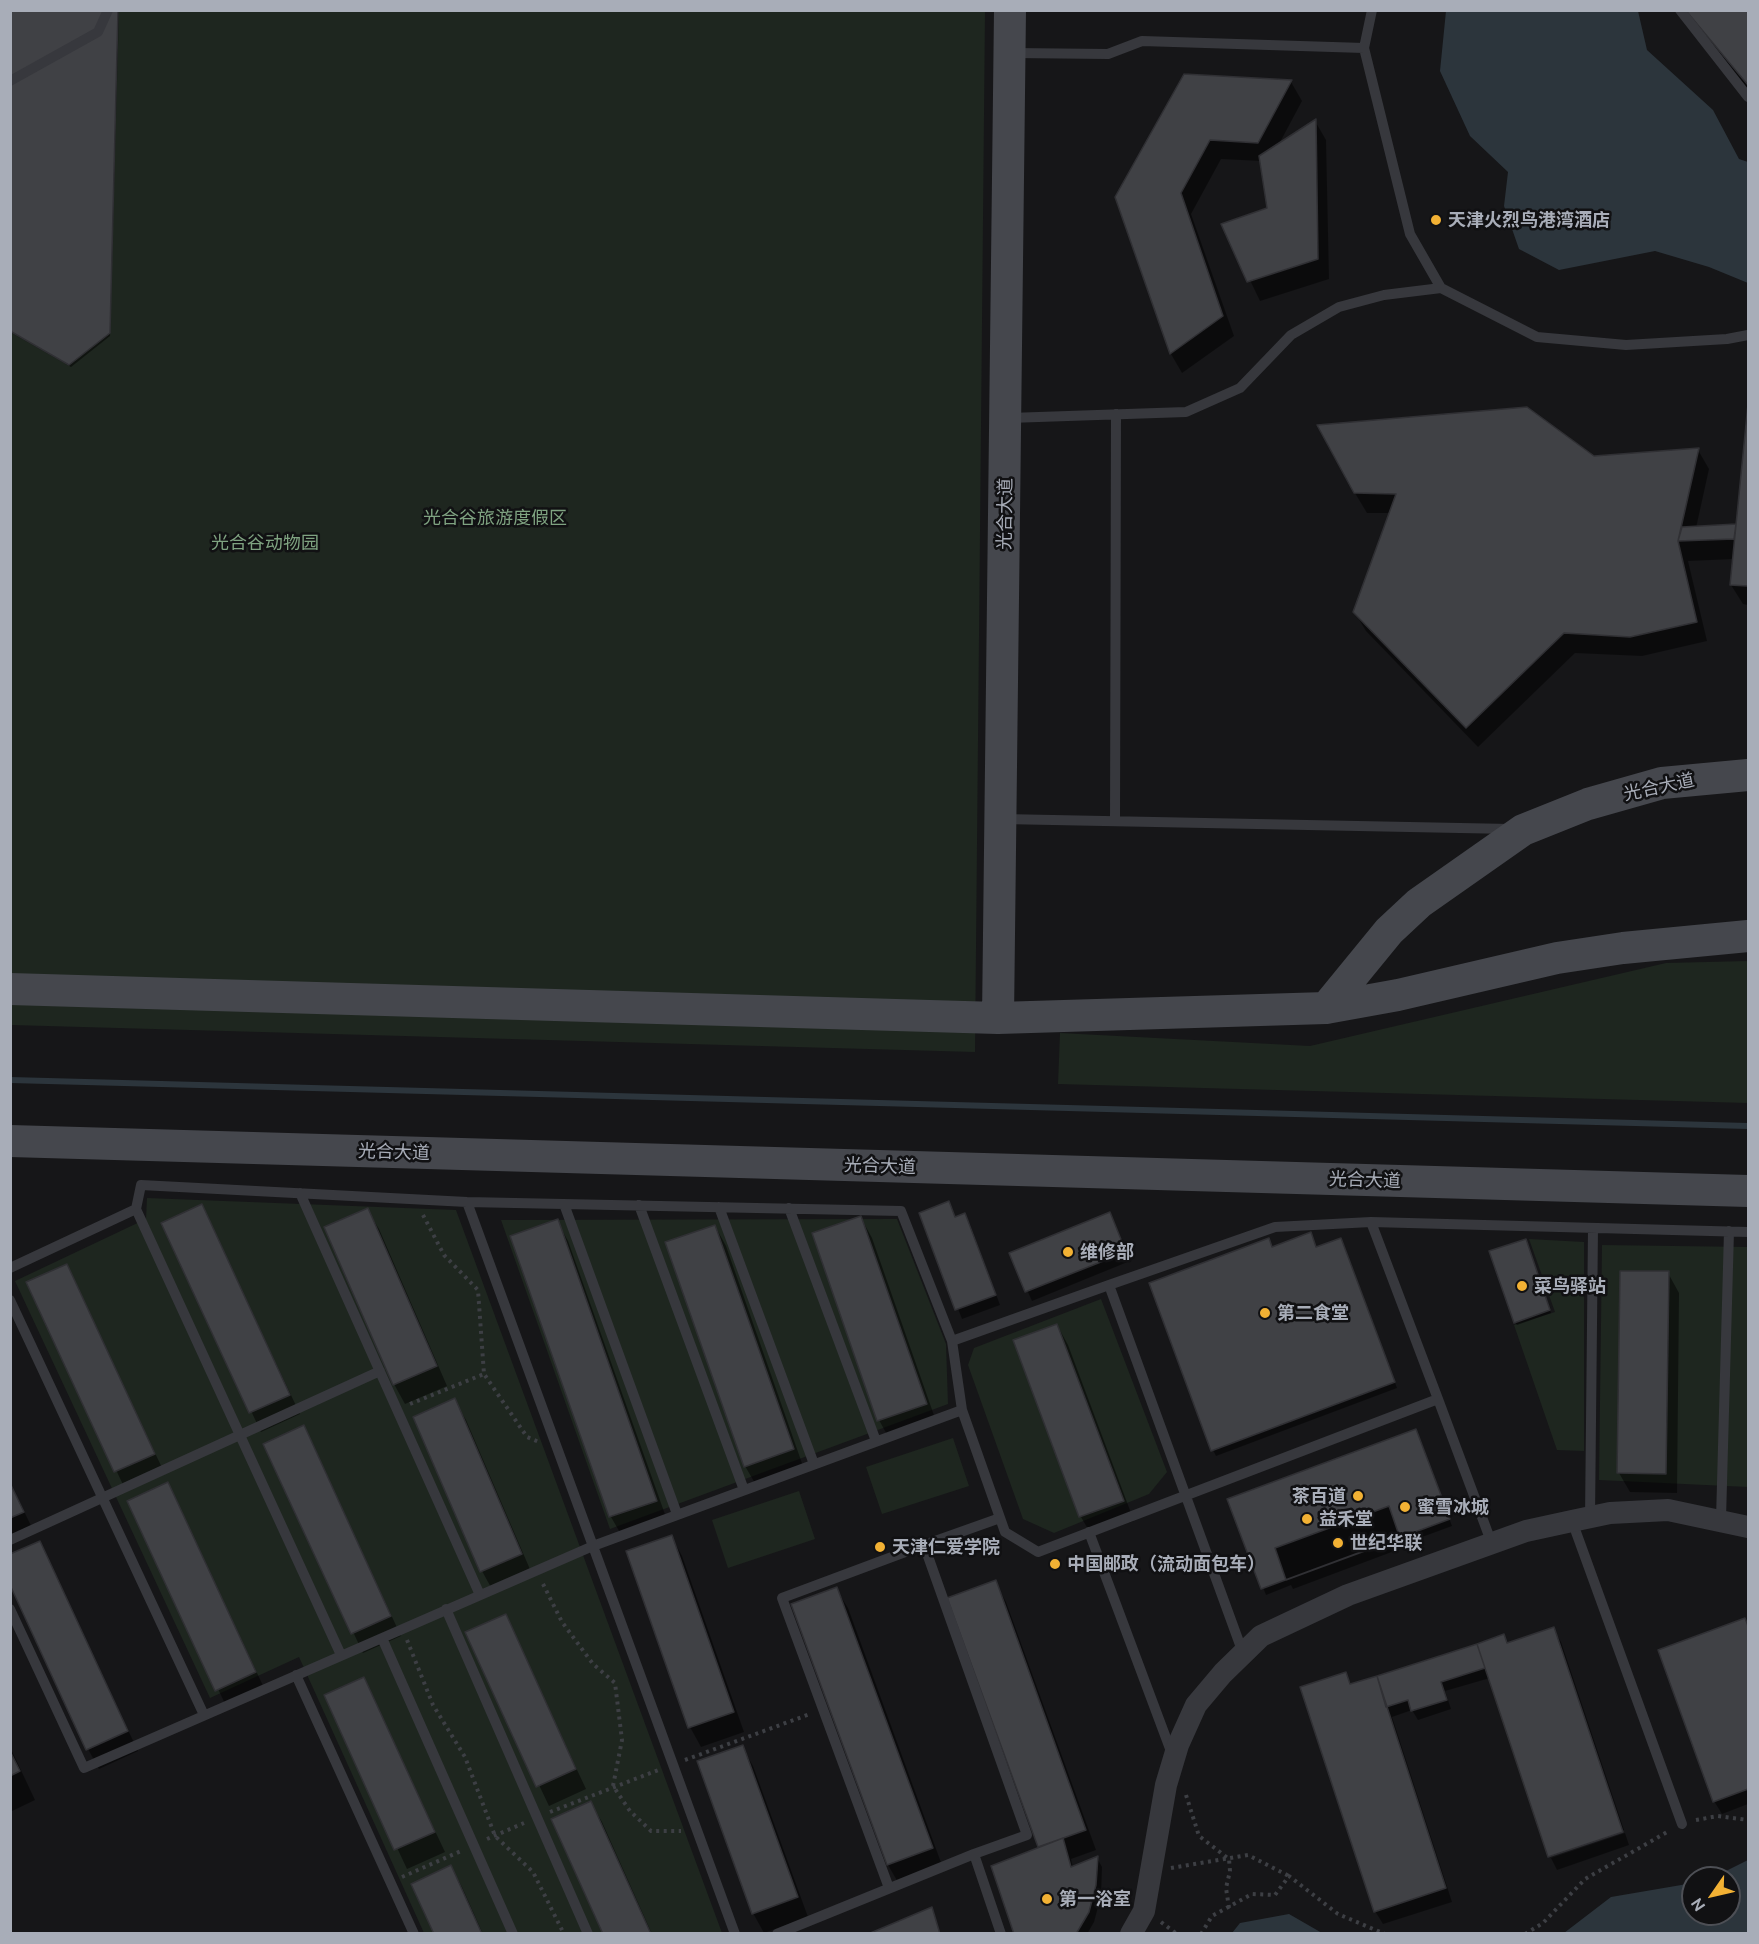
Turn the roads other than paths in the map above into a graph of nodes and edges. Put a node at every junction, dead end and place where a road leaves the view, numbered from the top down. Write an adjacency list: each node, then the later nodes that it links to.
1 (108, 10): 7 (lane)
2 (1010, 10): 6 (street, 光合大道)
3 (1372, 10): 5 (lane)
4 (1680, 10): 8 (lane)
5 (1364, 48): 6 (lane); 9 (lane)
6 (1010, 53): 12 (street, 光合大道)
7 (10, 81)
8 (1749, 97)
9 (1441, 288): 10 (lane); 11 (lane)
10 (1749, 335)
11 (1116, 414): 12 (lane); 15 (lane)
12 (1006, 418): 14 (street, 光合大道)
13 (1749, 775): 16 (street, 光合大道)
14 (1001, 819): 15 (lane); 20 (street, 光合大道)
15 (1114, 821): 16 (lane)
16 (1523, 830): 19 (street, 光合大道)
17 (1749, 936): 19 (street)
18 (10, 989): 20 (street)
19 (1326, 1008): 20 (street)
20 (998, 1018)
21 (10, 1141): 22 (street, 光合大道)
22 (1749, 1191)
23 (300, 1193): 24 (lane); 29 (lane); 38 (lane)
24 (467, 1202): 25 (lane); 56 (lane)
25 (564, 1204): 26 (lane); 47 (lane)
26 (639, 1205): 27 (lane); 44 (lane)
27 (718, 1207): 28 (lane); 43 (lane)
28 (789, 1208): 37 (lane); 42 (lane)
29 (136, 1209): 34 (lane); 41 (lane)
30 (1371, 1222): 31 (lane); 35 (lane); 39 (lane)
31 (1593, 1228): 32 (lane); 49 (lane)
32 (1729, 1232): 33 (lane); 50 (lane)
33 (1749, 1232)
34 (10, 1268)
35 (1109, 1285): 37 (lane); 45 (lane)
36 (10, 1300): 46 (lane)
37 (951, 1341): 40 (lane)
38 (380, 1371): 41 (lane); 57 (lane)
39 (1438, 1399): 45 (lane); 54 (lane)
40 (962, 1410): 42 (lane); 48 (lane)
41 (240, 1436): 46 (lane); 62 (lane)
42 (876, 1442): 43 (lane)
43 (814, 1464): 44 (lane)
44 (744, 1490): 47 (lane)
45 (1186, 1495): 52 (lane); 61 (lane)
46 (104, 1500): 53 (lane); 64 (lane)
47 (677, 1515): 56 (lane)
48 (1000, 1518): 52 (lane); 55 (lane)
49 (1581, 1519): 50 (street); 54 (street); 66 (lane)
50 (1721, 1519): 51 (street)
51 (1749, 1527)
52 (1089, 1532): 65 (lane)
53 (10, 1540)
54 (1492, 1544): 61 (street)
55 (924, 1545): 67 (lane); 68 (lane)
56 (593, 1546): 57 (lane); 72 (lane)
57 (480, 1594): 59 (lane)
58 (10, 1609): 64 (lane)
59 (446, 1610): 60 (lane); 71 (lane)
60 (382, 1638): 62 (lane); 70 (lane)
61 (1244, 1653): 65 (street)
62 (341, 1655): 63 (lane)
63 (296, 1675): 64 (lane); 69 (lane)
64 (204, 1715)
65 (1174, 1758): 75 (street)
66 (1682, 1824)
67 (974, 1854): 68 (lane); 74 (lane)
68 (889, 1888): 73 (lane)
69 (414, 1934)
70 (513, 1934)
71 (588, 1934)
72 (735, 1934)
73 (777, 1934)
74 (1001, 1934)
75 (1131, 1934)

